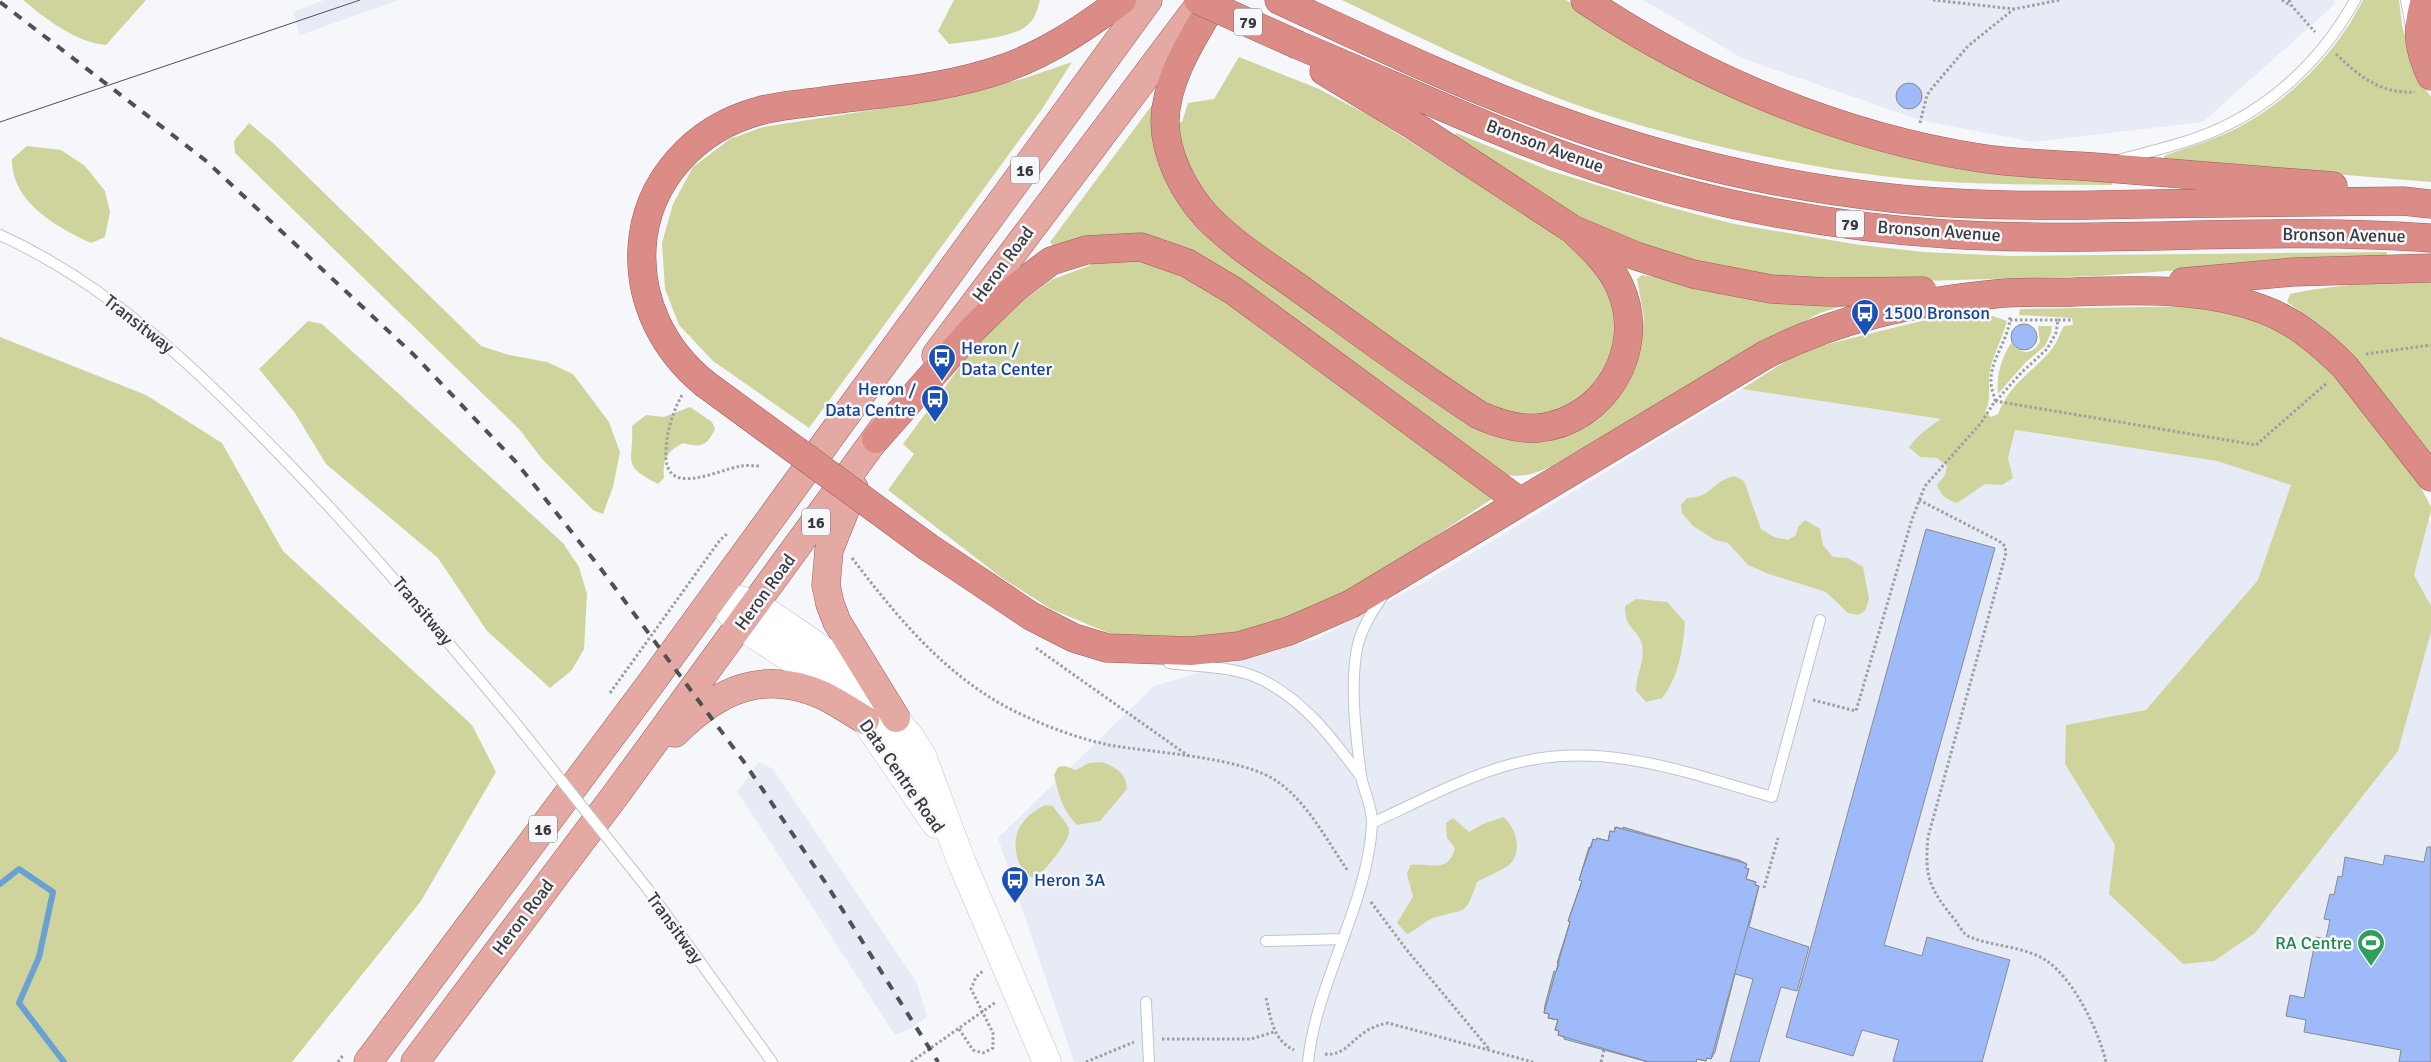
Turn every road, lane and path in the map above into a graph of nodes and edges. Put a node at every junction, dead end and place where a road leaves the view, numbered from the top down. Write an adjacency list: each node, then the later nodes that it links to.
1 (1122, 0): 35 (highway)
2 (1148, 0): 44 (main road, Heron Road / 16)
3 (1198, 0): 17 (highway, 79, bridge)
4 (1203, 0): 37 (main road, Heron Road / 16)
5 (1215, 0): 25 (highway)
6 (1279, 0): 23 (highway, Bronson Avenue / 79)
7 (1585, 0): 21 (highway)
8 (1934, 0): 16 (path)
9 (2060, 0): 16 (path)
10 (2282, 0): 15 (path)
11 (2290, 0): 15 (path)
12 (2355, 0): 18 (lane)
13 (2406, 0): 19 (lane)
14 (2425, 0): 19 (highway)
15 (2291, 5): 18 (path)
16 (2014, 9): 21 (path)
17 (1298, 45): 25 (highway); 27 (highway, Bronson Avenue / 79)
18 (2327, 45): 20 (path); 22 (lane)
19 (2419, 48): 20 (highway)
20 (2427, 82)
21 (1916, 144): 22 (highway)
22 (2092, 167): 23 (highway)
23 (2403, 201): 24 (highway, Bronson Avenue / 79)
24 (2431, 204)
25 (1572, 229): 30 (highway)
26 (0, 236): 75 (lane, Transitway, bridge)
27 (2431, 238)
28 (2431, 268): 29 (highway)
29 (2115, 290): 30 (highway); 34 (highway)
30 (2005, 302): 31 (path); 36 (path); 41 (highway)
31 (2058, 320): 32 (path); 36 (path)
32 (2071, 320)
33 (2431, 345): 34 (path)
34 (2345, 367): 36 (path); 39 (highway)
35 (695, 385): 38 (path); 48 (highway, bridge)
36 (1996, 401): 40 (path)
37 (876, 439): 41 (highway); 45 (main road, Heron Road / 16); 50 (main road)
38 (760, 466)
39 (2431, 477)
40 (1920, 500): 49 (path); 82 (path)
41 (1519, 501): 43 (highway)
42 (847, 551): 52 (path)
43 (1396, 576): 48 (highway); 53 (lane)
44 (716, 594): 45 (main road, Data Centre Road); 73 (main road, Heron Road / 16)
45 (748, 615): 50 (main road, Data Centre Road); 51 (main road, Data Centre Road); 54 (main road, Heron Road / 16)
46 (1820, 620): 49 (lane)
47 (1035, 647): 52 (path)
48 (1107, 648): 53 (lane)
49 (1800, 697): 55 (lane)
50 (896, 718): 57 (main road, Data Centre Road)
51 (865, 720): 54 (main road); 57 (main road, Data Centre Road)
52 (1191, 758): 58 (path)
53 (1362, 778): 55 (lane)
54 (616, 793): 74 (main road, Heron Road / 16)
55 (1372, 823): 58 (lane)
56 (1778, 838): 59 (path)
57 (962, 863): 77 (main road, Data Centre Road)
58 (1359, 886): 60 (lane); 70 (path)
59 (1764, 888)
60 (1342, 939): 61 (lane); 72 (lane)
61 (1266, 941)
62 (988, 969): 66 (path)
63 (1266, 998): 68 (path)
64 (1146, 1002): 69 (lane)
65 (994, 1004): 66 (path)
66 (982, 1013): 67 (path); 67 (path)
67 (959, 1029): 76 (path)
68 (1274, 1032): 69 (path); 72 (path)
69 (1146, 1038): 78 (path); 79 (lane)
70 (1489, 1050): 72 (path); 80 (path)
71 (1604, 1050): 81 (path)
72 (1308, 1057)
73 (368, 1062)
74 (415, 1062)
75 (772, 1062)
76 (911, 1062)
77 (1047, 1062)
78 (1086, 1062)
79 (1149, 1062)
80 (1534, 1062)
81 (1601, 1062)
82 (2106, 1062)

